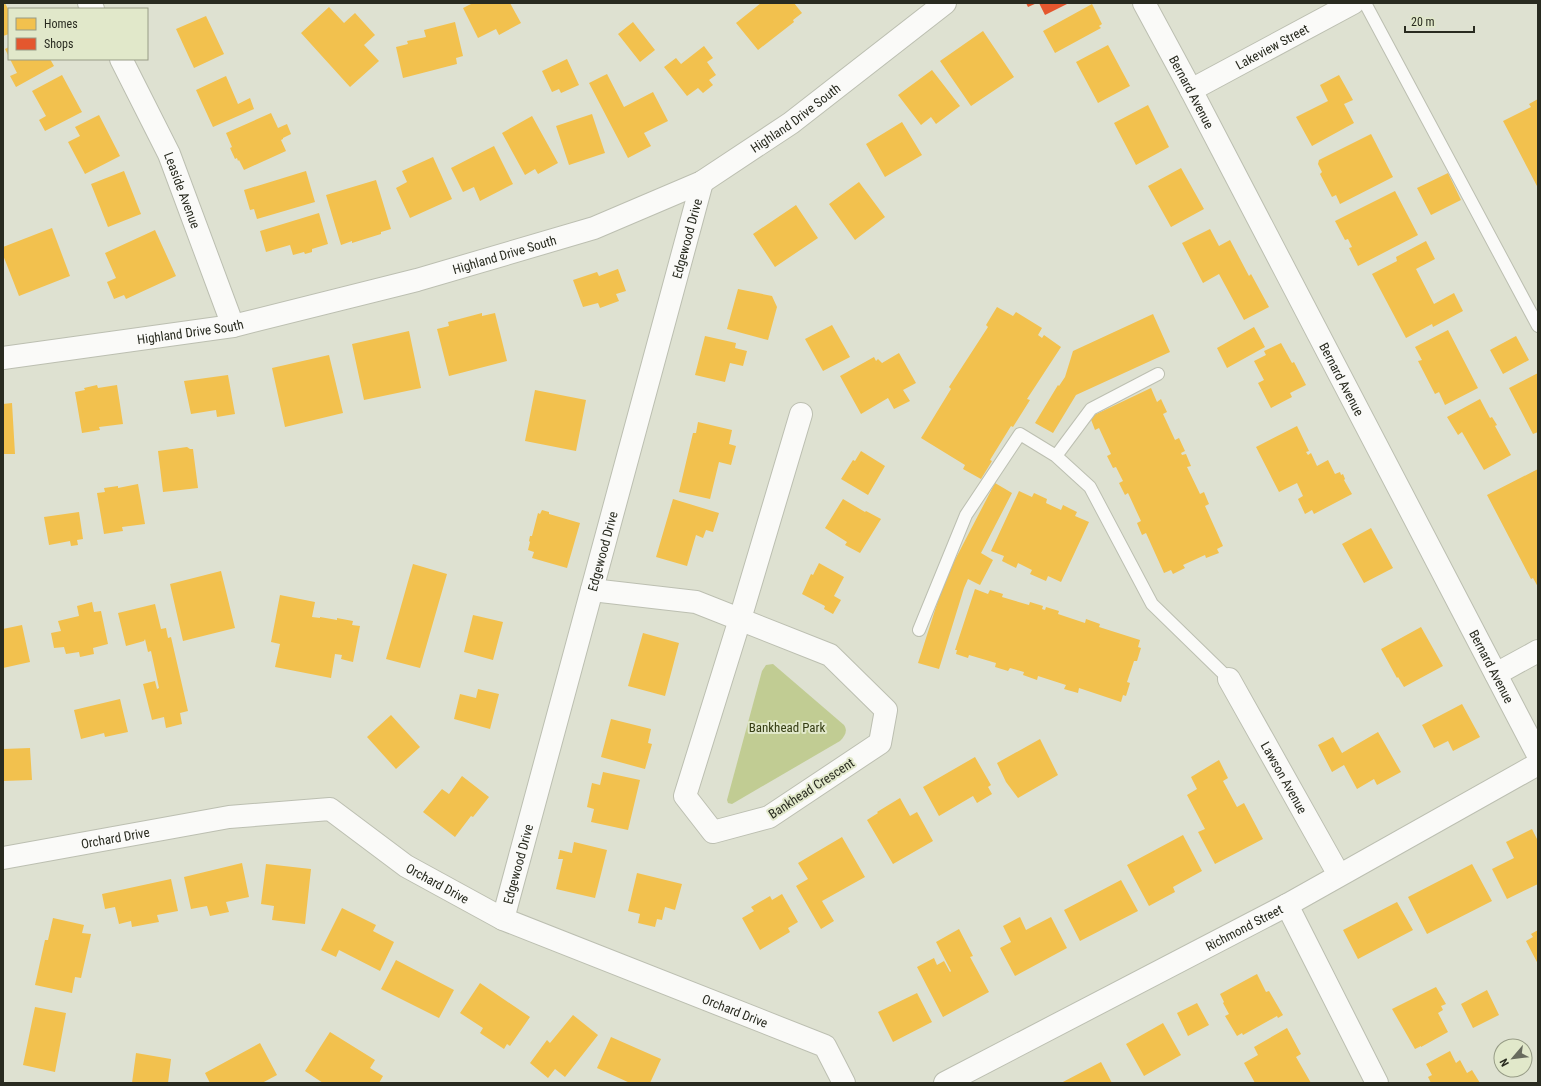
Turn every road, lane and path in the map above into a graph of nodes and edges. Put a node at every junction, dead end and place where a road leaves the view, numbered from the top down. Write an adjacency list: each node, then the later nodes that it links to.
1 (945, 3): 7 (street, Highland Drive South)
2 (1144, 3): 6 (street, Bernard Avenue)
3 (1353, 3): 6 (street, Lakeview Street)
4 (1365, 3): 9 (lane)
5 (122, 60): 8 (street, Leaside Avenue)
6 (1191, 90): 18 (street, Bernard Avenue)
7 (702, 182): 8 (street, Highland Drive South); 14 (street, Edgewood Drive)
8 (233, 326): 10 (street, Highland Drive South)
9 (1538, 326)
10 (3, 358)
11 (1158, 374): 13 (lane)
12 (801, 414): 15 (street, Bankhead Crescent)
13 (1056, 456): 16 (lane); 19 (lane)
14 (592, 590): 15 (street, Bankhead Crescent); 25 (street, Edgewood Drive)
15 (740, 620): 15 (street, Bankhead Crescent)
16 (919, 630)
17 (1538, 651): 18 (street)
18 (1496, 674): 20 (street, Bernard Avenue)
19 (1229, 679): 23 (street, Lawson Avenue)
20 (1538, 756)
21 (1538, 764): 23 (street, Richmond Street)
22 (3, 859): 25 (street, Orchard Drive)
23 (1339, 875): 24 (street, Richmond Street)
24 (1287, 905): 27 (street, Richmond Street); 28 (street)
25 (504, 919): 26 (street, Orchard Drive)
26 (844, 1083)
27 (945, 1083)
28 (1377, 1083)

